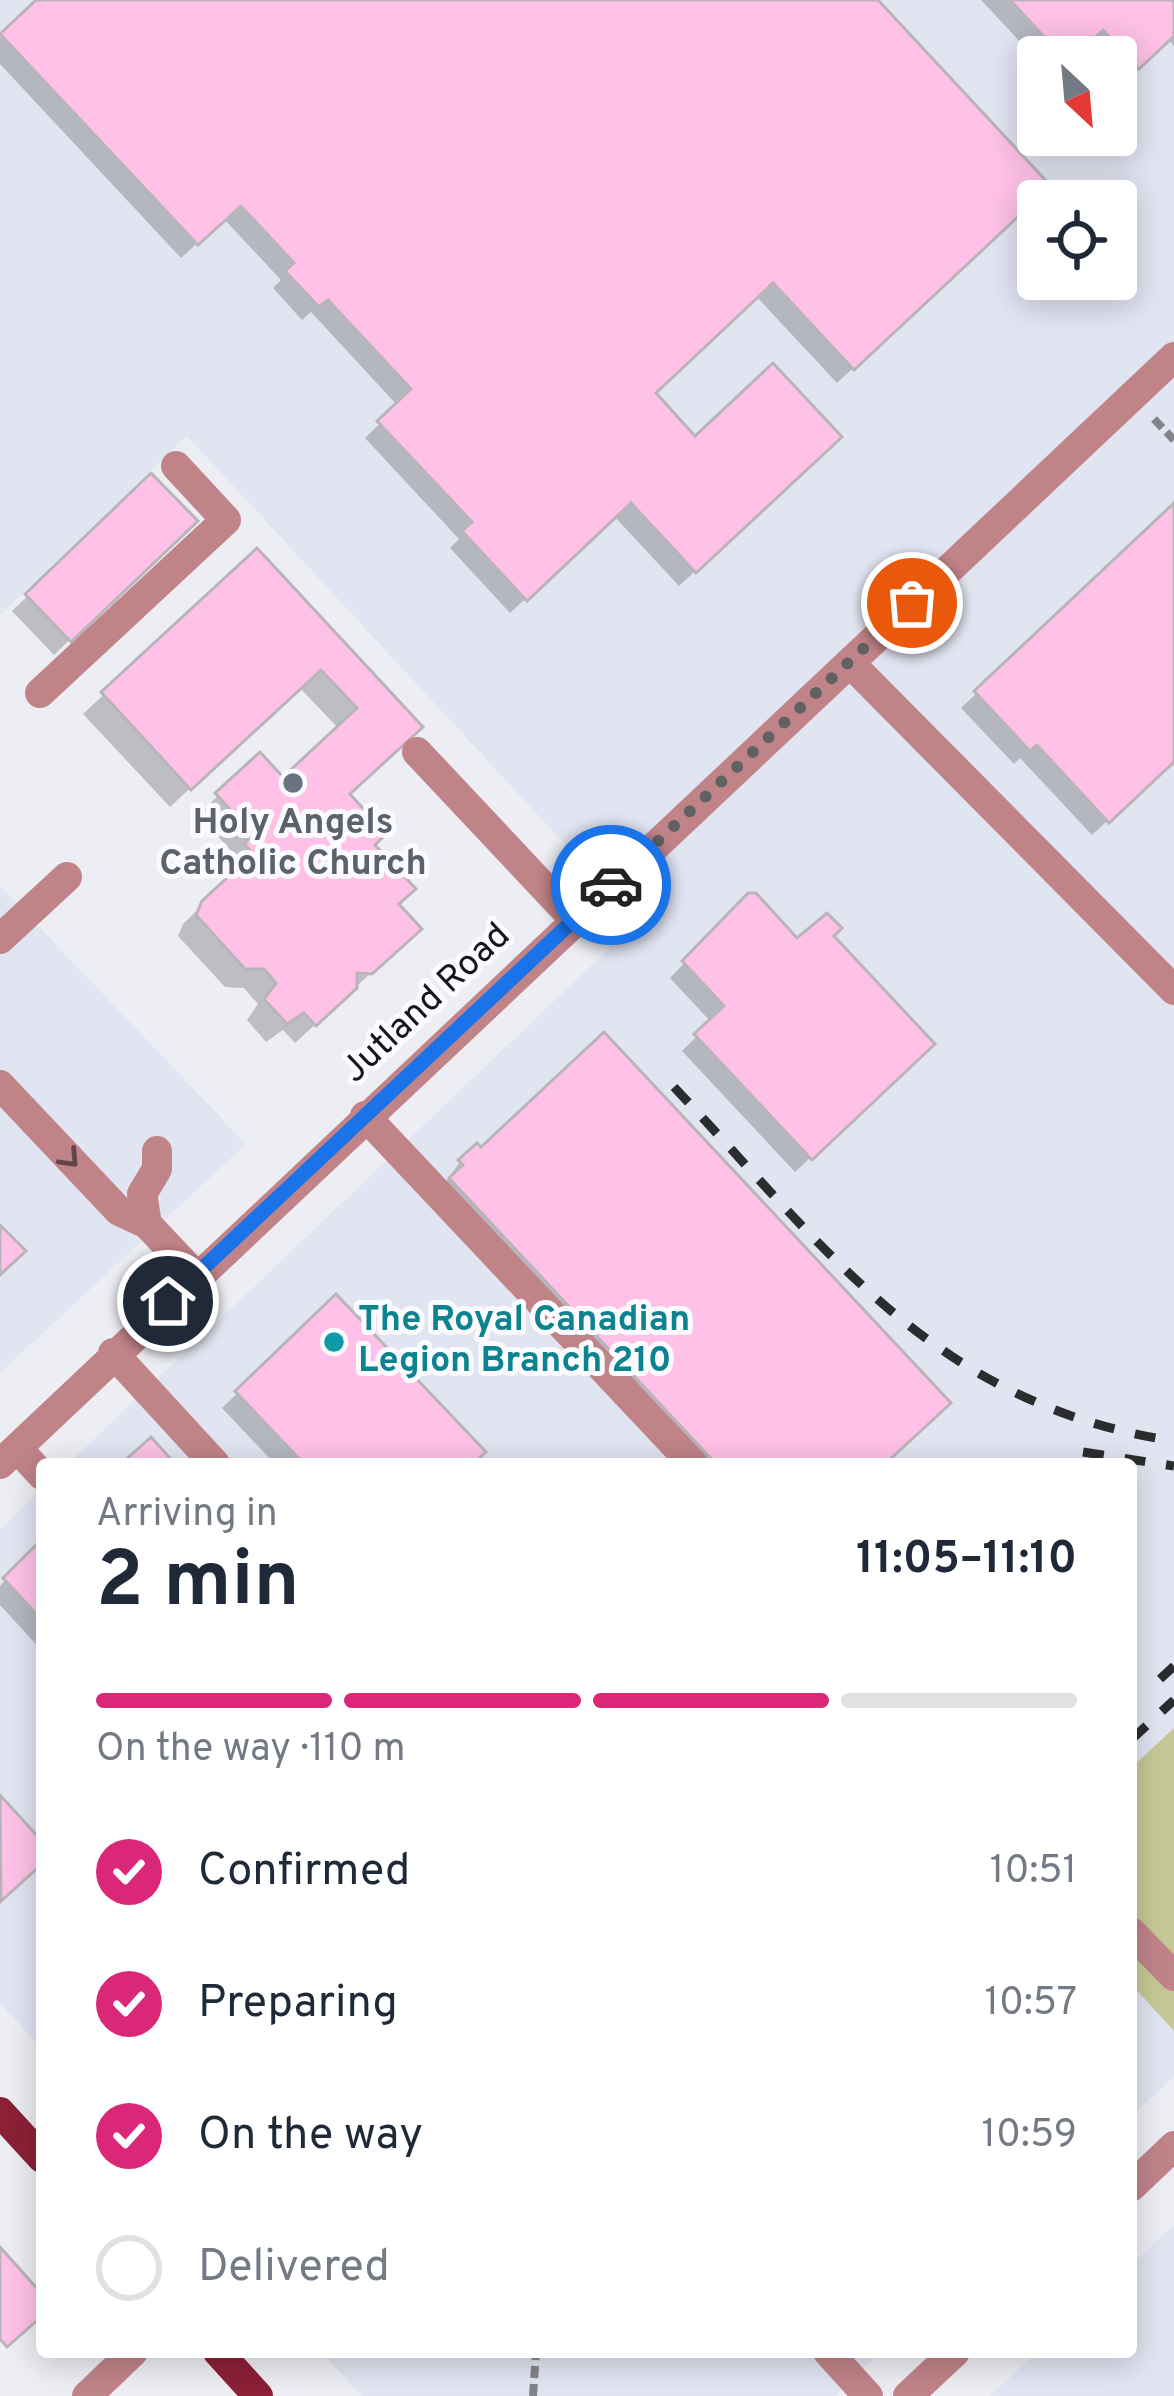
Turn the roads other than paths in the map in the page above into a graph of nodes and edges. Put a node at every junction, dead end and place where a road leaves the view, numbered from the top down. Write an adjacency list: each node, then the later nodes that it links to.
1 (1174, 357): 3 (street, Jutland Road)
2 (176, 466): 4 (street)
3 (850, 663): 7 (street, Jutland Road); 9 (street)
4 (40, 693)
5 (417, 752): 7 (street)
6 (67, 877): 8 (street)
7 (574, 919): 11 (street, Jutland Road)
8 (0, 939)
9 (1174, 990)
10 (0, 1085): 13 (street, one-way to 13)
11 (365, 1116): 14 (street, Jutland Road); 18 (street)
12 (157, 1151): 13 (street)
13 (147, 1224): 14 (street)
14 (195, 1275): 15 (street, Jutland Road)
15 (113, 1353): 16 (street, Jutland Road); 17 (street)
16 (9, 1456): 19 (street)
17 (209, 1458)
18 (687, 1458)
19 (36, 1472)
20 (1137, 1938): 21 (street)
21 (1174, 1976)
22 (0, 2112): 24 (main road)
23 (1174, 2146): 25 (street)
24 (36, 2151)
25 (1137, 2181)
26 (127, 2358): 30 (street)
27 (223, 2358): 31 (main road)
28 (833, 2358): 32 (street)
29 (949, 2358): 33 (street)
30 (87, 2396)
31 (258, 2396)
32 (868, 2396)
33 (909, 2396)

